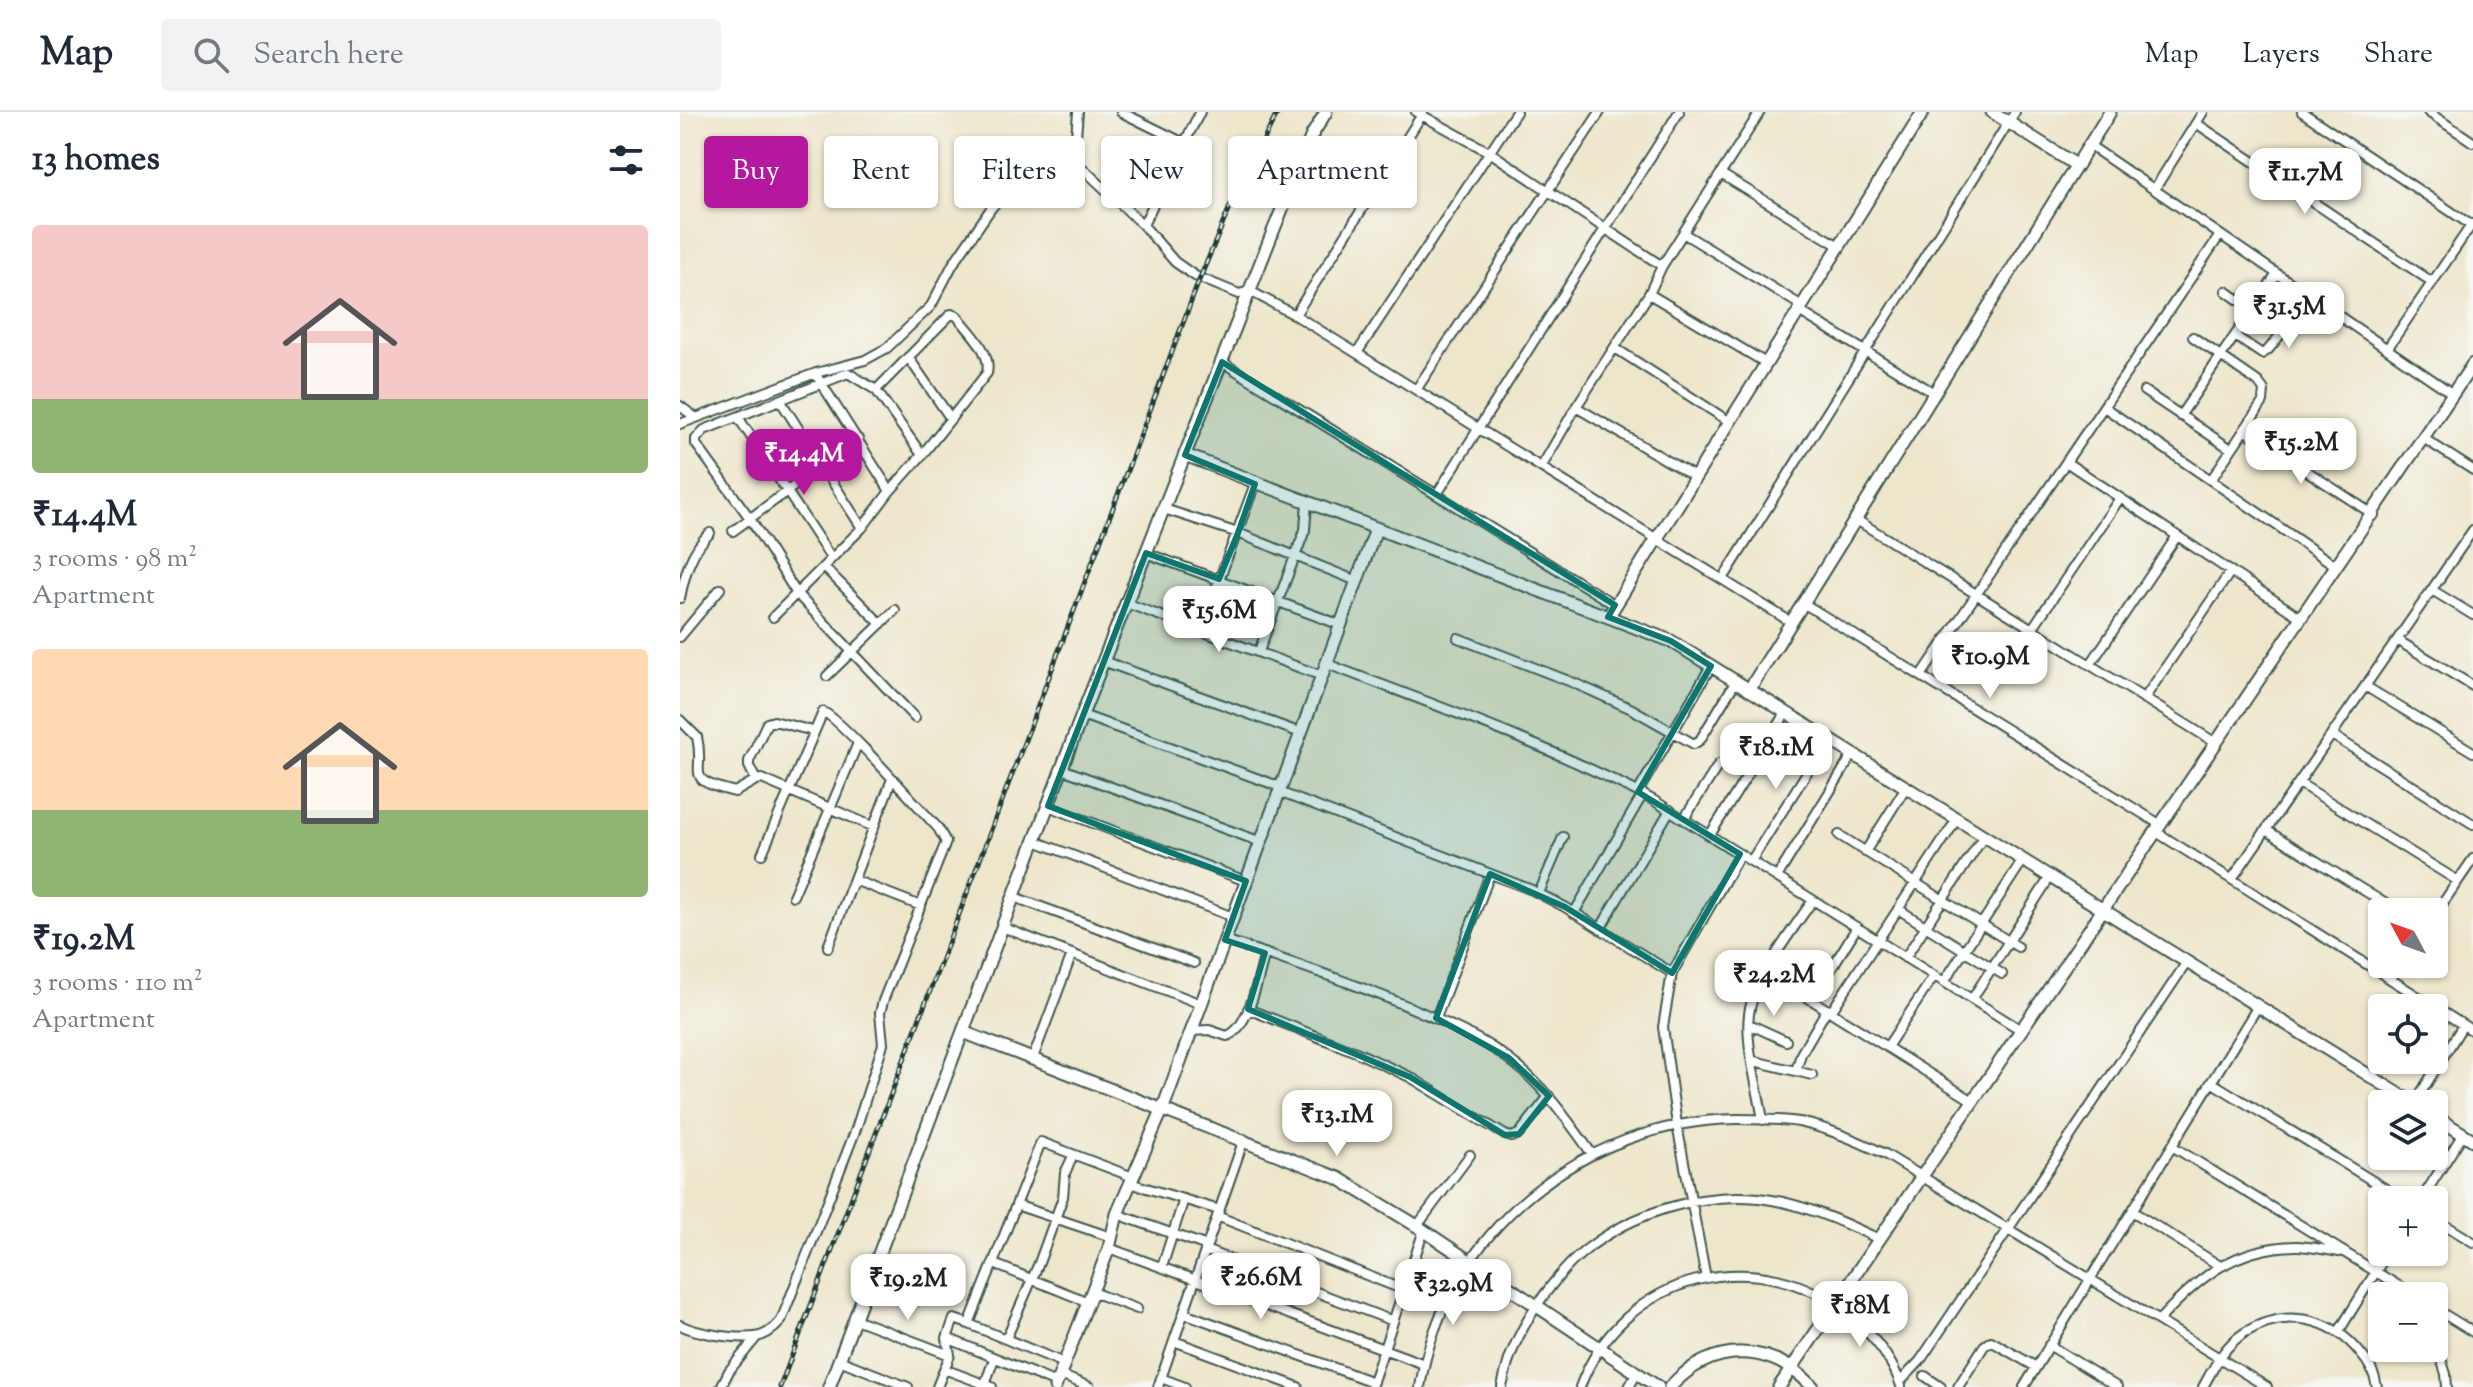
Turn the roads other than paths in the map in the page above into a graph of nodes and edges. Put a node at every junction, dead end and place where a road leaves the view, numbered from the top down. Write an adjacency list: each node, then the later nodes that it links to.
1 (1078, 112): 18 (street)
2 (1121, 112): 19 (street)
3 (1200, 112): 20 (street)
4 (1326, 112): 40 (street)
5 (1516, 112): 23 (street)
6 (1600, 112): 27 (street)
7 (1679, 112): 33 (street)
8 (1760, 112): 26 (street)
9 (1923, 112): 36 (street)
10 (1992, 112): 16 (street)
11 (2110, 112): 22 (street)
12 (2203, 112): 17 (street)
13 (2302, 112): 31 (street)
14 (2428, 112): 21 (street)
15 (1420, 113): 23 (street); 45 (street)
16 (2012, 117): 24 (street); 50 (street)
17 (2196, 123): 28 (street); 39 (street)
18 (1076, 136)
19 (1170, 136)
20 (1188, 136)
21 (2473, 142)
22 (2089, 145): 24 (street); 28 (street)
23 (1491, 153): 27 (street); 51 (street)
24 (2076, 165): 62 (street)
25 (1085, 170): 32 (street)
26 (1721, 174): 34 (street); 36 (street)
27 (1548, 189): 33 (street); 60 (street)
28 (2154, 190): 35 (street)
29 (991, 208): 58 (street)
30 (1152, 208): 32 (street)
31 (2472, 224): 39 (street)
32 (1143, 225): 40 (street)
33 (1605, 229): 37 (street); 74 (street)
34 (1683, 233): 37 (street); 44 (street)
35 (2220, 235): 38 (street); 67 (street)
36 (1839, 246): 44 (street)
37 (1662, 266): 42 (street)
38 (2277, 274): 43 (street); 49 (street)
39 (2432, 282): 49 (street)
40 (1250, 291): 45 (street); 54 (street)
41 (2226, 291): 43 (street)
42 (1649, 294): 48 (street); 55 (street)
43 (2255, 307): 46 (street); 46 (street)
44 (1800, 308): 50 (street); 55 (street)
45 (1295, 315): 51 (street)
46 (2235, 336): 52 (street)
47 (2193, 337): 52 (street)
48 (1615, 348): 66 (street); 72 (street)
49 (2387, 349): 63 (street)
50 (1865, 351): 62 (street); 114 (street)
51 (1357, 353): 60 (street)
52 (2221, 356): 68 (street); 75 (street)
53 (908, 357): 59 (street); 71 (street); 71 (street)
54 (1222, 362): 80 (street); 90 (street)
55 (1766, 363): 72 (street)
56 (2473, 364): 63 (street)
57 (2473, 375): 77 (street)
58 (818, 378): 59 (street); 64 (street); 70 (street); 76 (street)
59 (876, 390): 79 (street)
60 (1416, 390): 74 (street)
61 (2144, 391): 68 (street)
62 (1934, 393): 96 (street)
63 (2453, 394): 77 (street)
64 (780, 400): 69 (street); 82 (street)
65 (680, 406): 70 (street)
66 (1576, 407): 83 (street); 85 (street)
67 (2104, 407): 81 (street); 86 (street)
68 (2180, 416): 78 (street)
69 (738, 417): 88 (street); 95 (street)
70 (696, 418): 73 (street)
71 (951, 419): 79 (street)
72 (1730, 422): 85 (street)
73 (680, 424)
74 (1479, 428): 83 (street); 90 (street)
75 (2244, 430): 78 (street); 94 (street)
76 (858, 439): 82 (street); 89 (street)
77 (2425, 440): 84 (street); 94 (street)
78 (2231, 449): 86 (street)
79 (922, 455): 89 (street)
80 (1185, 455): 87 (street); 93 (street)
81 (2066, 462): 91 (street); 119 (street)
82 (821, 465): 88 (street); 97 (street)
83 (1542, 466): 104 (street)
84 (2473, 470)
85 (1695, 477): 104 (street)
86 (2211, 480): 109 (street)
87 (1255, 484): 92 (street); 101 (street)
88 (786, 491): 95 (street); 107 (street)
89 (890, 491): 97 (street)
90 (1437, 494): 124 (street)
91 (2120, 498): 102 (street); 133 (street)
92 (1307, 502): 98 (street); 106 (street)
93 (1164, 509): 101 (street); 105 (street)
94 (2373, 514): 109 (street); 181 (street)
95 (749, 517): 99 (street); 118 (street)
96 (1855, 519): 119 (street); 123 (street)
97 (862, 528): 107 (street)
98 (1376, 529): 115 (street); 128 (street)
99 (733, 531)
100 (710, 533): 108 (street)
101 (1238, 533): 106 (street); 113 (street)
102 (2177, 536): 111 (street); 142 (street)
103 (2471, 537): 117 (street)
104 (1657, 538): 114 (street); 124 (street)
105 (1146, 553): 113 (street); 122 (street)
106 (1294, 557): 115 (street); 121 (street)
107 (831, 558): 110 (street)
108 (689, 562): 112 (street); 120 (street)
109 (2336, 566): 129 (street)
110 (824, 567): 118 (street); 131 (street)
111 (2231, 571): 129 (street); 151 (street)
112 (680, 572)
113 (1219, 579): 121 (street); 134 (street)
114 (1723, 579): 130 (street)
115 (1357, 581): 132 (street)
116 (720, 589): 135 (street)
117 (2432, 590): 126 (street); 137 (street)
118 (797, 594): 127 (street); 139 (street)
119 (1977, 595): 133 (street); 146 (street)
120 (680, 598)
121 (1277, 602): 132 (street); 138 (street)
122 (1126, 603): 134 (street); 140 (street)
123 (1803, 603): 130 (street); 146 (street)
124 (1615, 605): 128 (street)
125 (895, 610): 131 (street)
126 (2473, 615)
127 (773, 617)
128 (1608, 617): 143 (street)
129 (2301, 618): 162 (street)
130 (1791, 622): 150 (street)
131 (881, 624): 139 (street)
132 (1341, 625): 141 (street)
133 (2032, 629): 142 (street)
134 (1200, 631): 138 (street)
135 (680, 637)
136 (1458, 638): 157 (street)
137 (2397, 640): 148 (street); 149 (street)
138 (1259, 651): 145 (street)
139 (852, 653): 144 (street); 154 (street)
140 (1103, 661): 153 (street); 158 (street)
141 (1327, 664): 145 (street); 173 (street)
142 (2090, 665): 151 (street)
143 (1711, 666): 147 (street); 157 (street)
144 (827, 676)
145 (1322, 676): 158 (street)
146 (1921, 676): 181 (street)
147 (1736, 681): 150 (street); 157 (street)
148 (2365, 686): 159 (street); 163 (street)
149 (2473, 686)
150 (1749, 690): 152 (street)
151 (2144, 699): 162 (street)
152 (1786, 713): 160 (street); 183 (street)
153 (1082, 715): 166 (street); 171 (street)
154 (915, 718)
155 (680, 720): 168 (street)
156 (813, 731): 161 (street); 168 (street); 172 (street)
157 (1673, 731): 173 (street)
158 (1301, 733): 171 (street)
159 (2332, 735): 169 (street); 179 (street)
160 (1828, 739): 164 (street); 194 (street)
161 (858, 743): 167 (street); 175 (street)
162 (2216, 743): 181 (street)
163 (2473, 752)
164 (1853, 754): 170 (street); 196 (street)
165 (1719, 764): 177 (street)
166 (1062, 769): 174 (street); 188 (street)
167 (892, 779): 180 (street); 210 (street)
168 (756, 780): 172 (street)
169 (2299, 783): 182 (street); 201 (street)
170 (1906, 787): 178 (street); 189 (street)
171 (1280, 790): 188 (street); 195 (street)
172 (789, 792): 175 (street); 190 (street)
173 (1640, 793): 176 (street); 213 (street)
174 (1048, 806): 187 (street); 200 (street)
175 (830, 808): 180 (street); 204 (street)
176 (1670, 810): 177 (street); 219 (street)
177 (1684, 819): 183 (street)
178 (1957, 819): 185 (street); 202 (street)
179 (2473, 824)
180 (874, 827): 199 (street)
181 (2161, 830): 198 (street); 212 (street)
182 (2266, 830): 198 (street); 206 (street)
183 (1710, 835): 191 (street)
184 (1839, 835): 189 (street)
185 (1984, 836): 193 (street); 209 (street)
186 (1563, 837): 203 (street)
187 (1035, 841): 205 (street); 214 (street)
188 (1261, 842): 200 (street)
189 (1865, 852): 202 (street)
190 (762, 854)
191 (1740, 854): 194 (street); 232 (street)
192 (2473, 859): 201 (street)
193 (2023, 860): 197 (street); 215 (street)
194 (1751, 861): 196 (street)
195 (1490, 874): 203 (street); 243 (street)
196 (1777, 877): 208 (street)
197 (2050, 877): 212 (street); 222 (street)
198 (2232, 879): 235 (street)
199 (854, 880): 210 (street); 223 (street)
200 (1246, 881): 214 (street)
201 (2458, 881): 207 (street)
202 (1916, 883): 209 (street); 211 (street)
203 (1539, 893): 213 (street)
204 (793, 896)
205 (1014, 897): 217 (street); 229 (street)
206 (2376, 898)
207 (2446, 898)
208 (1813, 900): 218 (street); 231 (street)
209 (1943, 900): 215 (street); 216 (street)
210 (921, 906): 316 (street)
211 (1898, 909): 216 (street); 221 (street)
212 (2105, 911): 228 (street); 246 (street); 271 (street)
213 (1574, 913): 219 (street)
214 (1233, 917): 220 (street)
215 (1982, 924): 222 (street); 224 (street)
216 (1926, 926): 224 (street); 227 (street)
217 (1002, 927): 226 (street); 249 (street)
218 (1857, 927): 221 (street); 238 (street)
219 (1600, 929): 232 (street)
220 (1225, 940): 225 (street); 239 (street)
221 (1878, 941): 227 (street); 242 (street)
222 (2014, 944): 230 (street)
223 (828, 947)
224 (1964, 951): 230 (street); 236 (street)
225 (1265, 953): 241 (street); 243 (street)
226 (1072, 954): 239 (street); 252 (street)
227 (1905, 958): 234 (street)
228 (2187, 962): 240 (street); 282 (street)
229 (1194, 963)
230 (1992, 968): 233 (street); 237 (street)
231 (1767, 972): 238 (street); 244 (street)
232 (1672, 973): 263 (street)
233 (2002, 974)
234 (1934, 976): 236 (street); 251 (street)
235 (2391, 979): 245 (street)
236 (1944, 982): 237 (street)
237 (1972, 999): 246 (street)
238 (1812, 1000): 242 (street)
239 (1201, 1004): 247 (street)
240 (2258, 1006): 256 (street); 257 (street)
241 (1248, 1009): 247 (street); 259 (street)
242 (1829, 1011): 251 (street); 254 (street)
243 (1436, 1018): 259 (street)
244 (1749, 1024): 250 (street); 253 (street)
245 (2463, 1025): 248 (street); 258 (street)
246 (2021, 1030): 260 (street)
247 (1191, 1031): 261 (street)
248 (2473, 1031)
249 (963, 1032): 252 (street); 309 (street)
250 (1786, 1041)
251 (1887, 1047): 260 (street)
252 (1033, 1058): 261 (street)
253 (1754, 1061): 254 (street); 262 (street)
254 (1796, 1071): 255 (street)
255 (1812, 1075)
256 (2211, 1082): 267 (street); 273 (street)
257 (2392, 1090)
258 (2423, 1090)
259 (1549, 1096): 268 (street)
260 (1973, 1101): 271 (street)
261 (1163, 1108): 266 (street); 272 (street)
262 (1763, 1120): 263 (street); 271 (street)
263 (1677, 1125): 268 (street); 276 (street)
264 (2448, 1125): 265 (street)
265 (2468, 1137): 274 (street)
266 (1244, 1139): 279 (street); 284 (street)
267 (2172, 1146): 278 (street); 290 (street)
268 (1592, 1154): 291 (street)
269 (1470, 1155): 284 (street)
270 (1073, 1156): 272 (street); 277 (street); 281 (street)
271 (1925, 1176): 282 (street); 286 (street); 304 (street)
272 (1132, 1180): 275 (street); 280 (street)
273 (2381, 1186)
274 (2431, 1186)
275 (1184, 1199): 279 (street); 285 (street)
276 (1692, 1202): 286 (street); 297 (street); 305 (street)
277 (1016, 1205): 281 (street); 292 (street)
278 (2132, 1211): 293 (street); 298 (street)
279 (1218, 1213): 289 (street); 302 (street)
280 (1117, 1214): 285 (street); 288 (street)
281 (1054, 1219): 288 (street); 299 (street)
282 (2008, 1227): 298 (street); 337 (street)
283 (2448, 1227): 287 (street)
284 (1420, 1228): 291 (street); 302 (street)
285 (1173, 1234): 289 (street); 295 (street)
286 (1879, 1239): 304 (street)
287 (2473, 1242)
288 (1110, 1243): 295 (street); 303 (street)
289 (1206, 1248): 300 (street); 311 (street)
290 (2344, 1252): 293 (street); 296 (street)
291 (1470, 1261): 305 (street); 328 (street)
292 (994, 1264): 299 (street); 312 (street)
293 (2220, 1266): 310 (street)
294 (2380, 1266): 296 (street)
295 (1162, 1267): 300 (street)
296 (2376, 1272): 301 (street); 314 (street)
297 (1706, 1278): 304 (street); 321 (street)
298 (2090, 1278): 310 (street); 320 (street)
299 (1033, 1279): 303 (street); 318 (street)
300 (1195, 1279): 307 (street); 322 (street)
301 (2391, 1282)
302 (1404, 1290): 311 (street)
303 (1090, 1297): 306 (street); 334 (street)
304 (1838, 1305): 331 (street); 337 (street)
305 (1538, 1306): 321 (street); 347 (street)
306 (1137, 1309)
307 (1184, 1313): 319 (street); 336 (street)
308 (2448, 1317): 315 (street)
309 (855, 1319): 323 (street); 326 (street)
310 (2159, 1320): 324 (street)
311 (1393, 1321): 322 (street)
312 (969, 1324): 317 (street); 318 (street)
313 (680, 1325): 316 (street)
314 (2339, 1331): 324 (street); 361 (street)
315 (2473, 1332)
316 (756, 1338): 339 (street)
317 (947, 1338): 323 (street); 325 (street)
318 (1006, 1339): 334 (street)
319 (1174, 1341): 335 (street); 345 (street)
320 (2049, 1345): 329 (street); 358 (street)
321 (1600, 1348): 332 (street); 348 (street)
322 (1384, 1350): 328 (street); 336 (street)
323 (950, 1355): 330 (street)
324 (2219, 1358): 359 (street); 360 (street)
325 (994, 1359): 334 (street); 338 (street)
326 (839, 1360): 340 (street); 341 (street)
327 (2442, 1362): 362 (street)
328 (1424, 1364): 346 (street)
329 (2036, 1367): 356 (street); 357 (street)
330 (944, 1369): 338 (street); 342 (street)
331 (1794, 1369): 351 (street); 352 (street); 353 (street); 354 (street)
332 (1637, 1373): 349 (street); 350 (street)
333 (1925, 1376): 355 (street)
334 (1059, 1377): 343 (street)
335 (1159, 1383): 344 (street)
336 (1372, 1384)
337 (1900, 1385)
338 (988, 1386)
339 (721, 1387)
340 (829, 1387)
341 (908, 1387)
342 (937, 1387)
343 (1090, 1387)
344 (1185, 1387)
345 (1298, 1387)
346 (1418, 1387)
347 (1502, 1387)
348 (1580, 1387)
349 (1629, 1387)
350 (1658, 1387)
351 (1670, 1387)
352 (1779, 1387)
353 (1786, 1387)
354 (1813, 1387)
355 (1941, 1387)
356 (1958, 1387)
357 (2024, 1387)
358 (2117, 1387)
359 (2203, 1387)
360 (2267, 1387)
361 (2377, 1387)
362 (2447, 1387)

